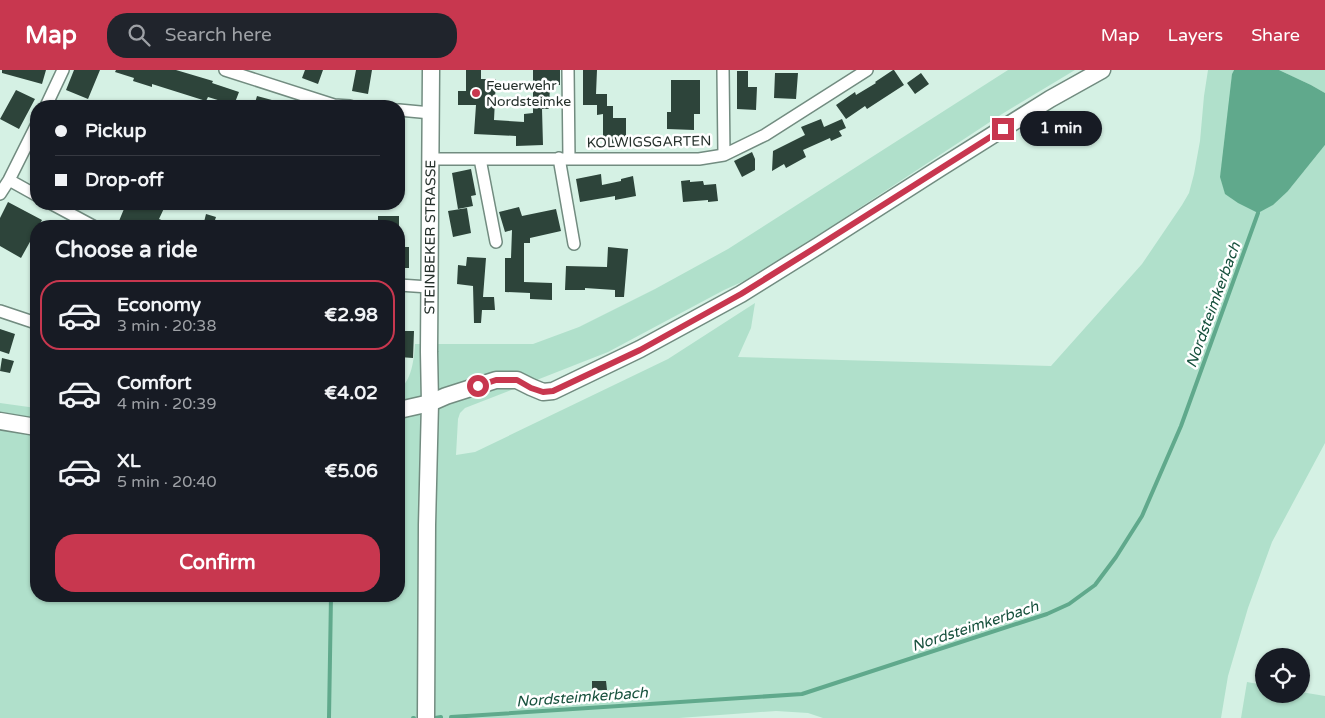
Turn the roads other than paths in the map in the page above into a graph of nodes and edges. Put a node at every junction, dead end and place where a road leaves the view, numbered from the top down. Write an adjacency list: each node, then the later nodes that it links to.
1 (63, 70): 8 (street)
2 (225, 70): 9 (street)
3 (431, 70): 11 (street, STEINBEKER STRASSE)
4 (568, 70): 16 (street)
5 (723, 70): 13 (street)
6 (867, 70): 13 (street, KOLWIGSGARTEN)
7 (1102, 70): 28 (street)
8 (49, 100)
9 (318, 100)
10 (405, 111): 11 (street)
11 (431, 113): 14 (street, STEINBEKER STRASSE)
12 (30, 138): 17 (street)
13 (724, 155): 16 (street, KOLWIGSGARTEN)
14 (431, 159): 15 (street, KOLWIGSGARTEN); 25 (street, STEINBEKER STRASSE)
15 (480, 159): 16 (street, KOLWIGSGARTEN); 22 (street)
16 (564, 159): 23 (street)
17 (9, 180): 18 (street); 19 (street)
18 (30, 192)
19 (0, 194)
20 (63, 210): 21 (street)
21 (82, 220)
22 (496, 242)
23 (574, 244)
24 (405, 285): 25 (street)
25 (429, 286): 28 (street, STEINBEKER STRASSE)
26 (0, 311): 27 (street)
27 (30, 321)
28 (430, 403): 29 (street); 32 (street, STEINBEKER STRASSE)
29 (405, 409)
30 (0, 421): 31 (street)
31 (30, 425)
32 (426, 718)

